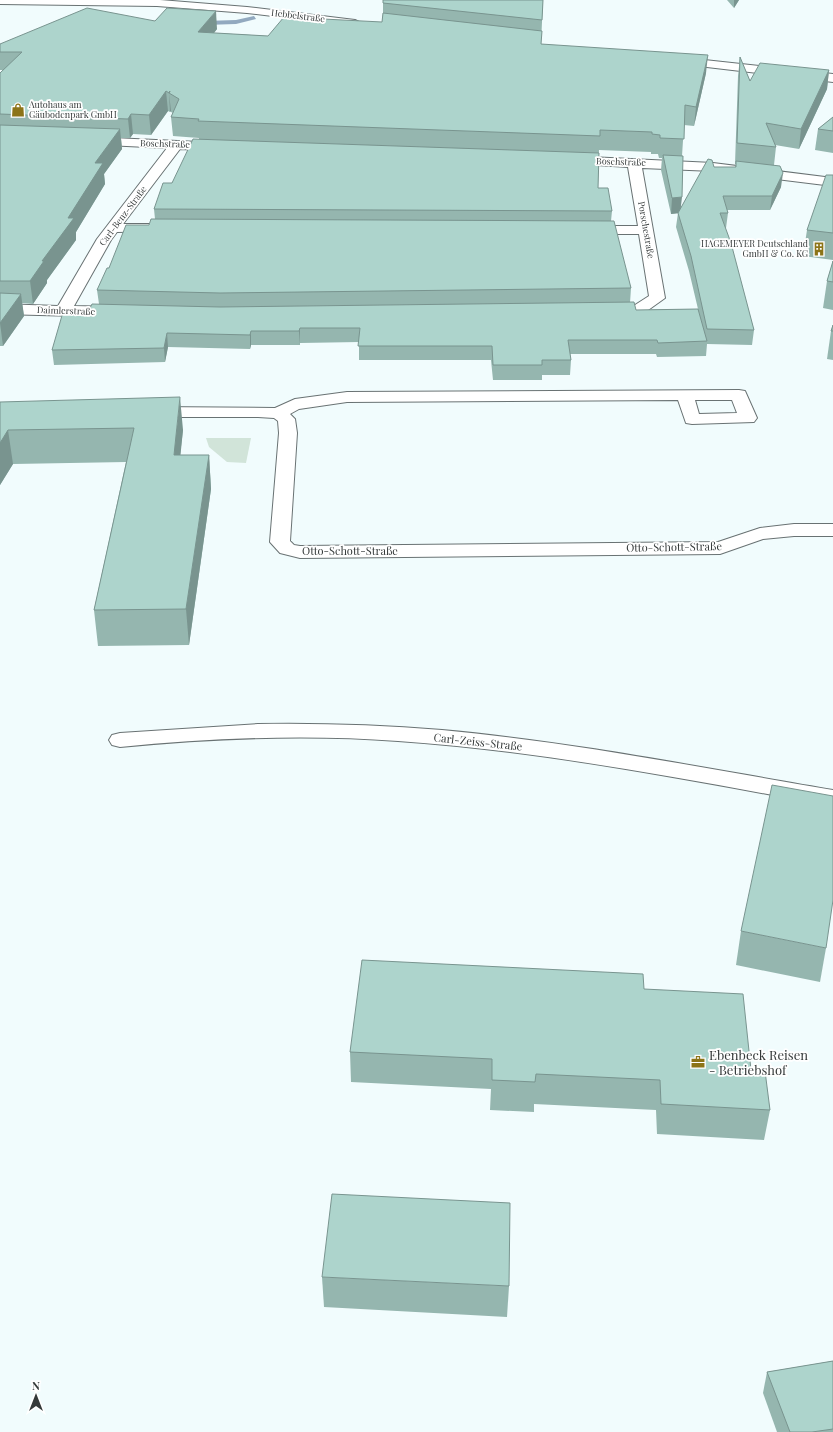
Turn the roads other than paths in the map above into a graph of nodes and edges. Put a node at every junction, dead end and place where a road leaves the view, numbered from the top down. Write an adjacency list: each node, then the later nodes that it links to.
1 (0, 1): 2 (street, Hebbelstraße)
2 (363, 24)
3 (664, 59): 4 (street)
4 (833, 78)
5 (81, 141): 6 (street, Boschstraße)
6 (176, 145): 7 (street, Boschstraße); 11 (street, Carl-Benz-Straße)
7 (231, 147)
8 (555, 159): 9 (street, Boschstraße)
9 (634, 162): 10 (street, Boschstraße); 14 (street, Porschestraße)
10 (833, 182)
11 (112, 228): 12 (street); 16 (street, Carl-Benz-Straße)
12 (168, 228)
13 (575, 230): 14 (street)
14 (646, 230): 17 (street, Porschestraße)
15 (0, 309): 16 (street, Daimlerstraße)
16 (62, 311): 18 (street, Daimlerstraße)
17 (591, 311)
18 (131, 313)
19 (685, 395): 21 (street)
20 (137, 412): 21 (street)
21 (278, 413): 22 (street, Otto-Schott-Straße)
22 (833, 530)
23 (120, 740): 24 (street, Carl-Zeiss-Straße)
24 (833, 798)

